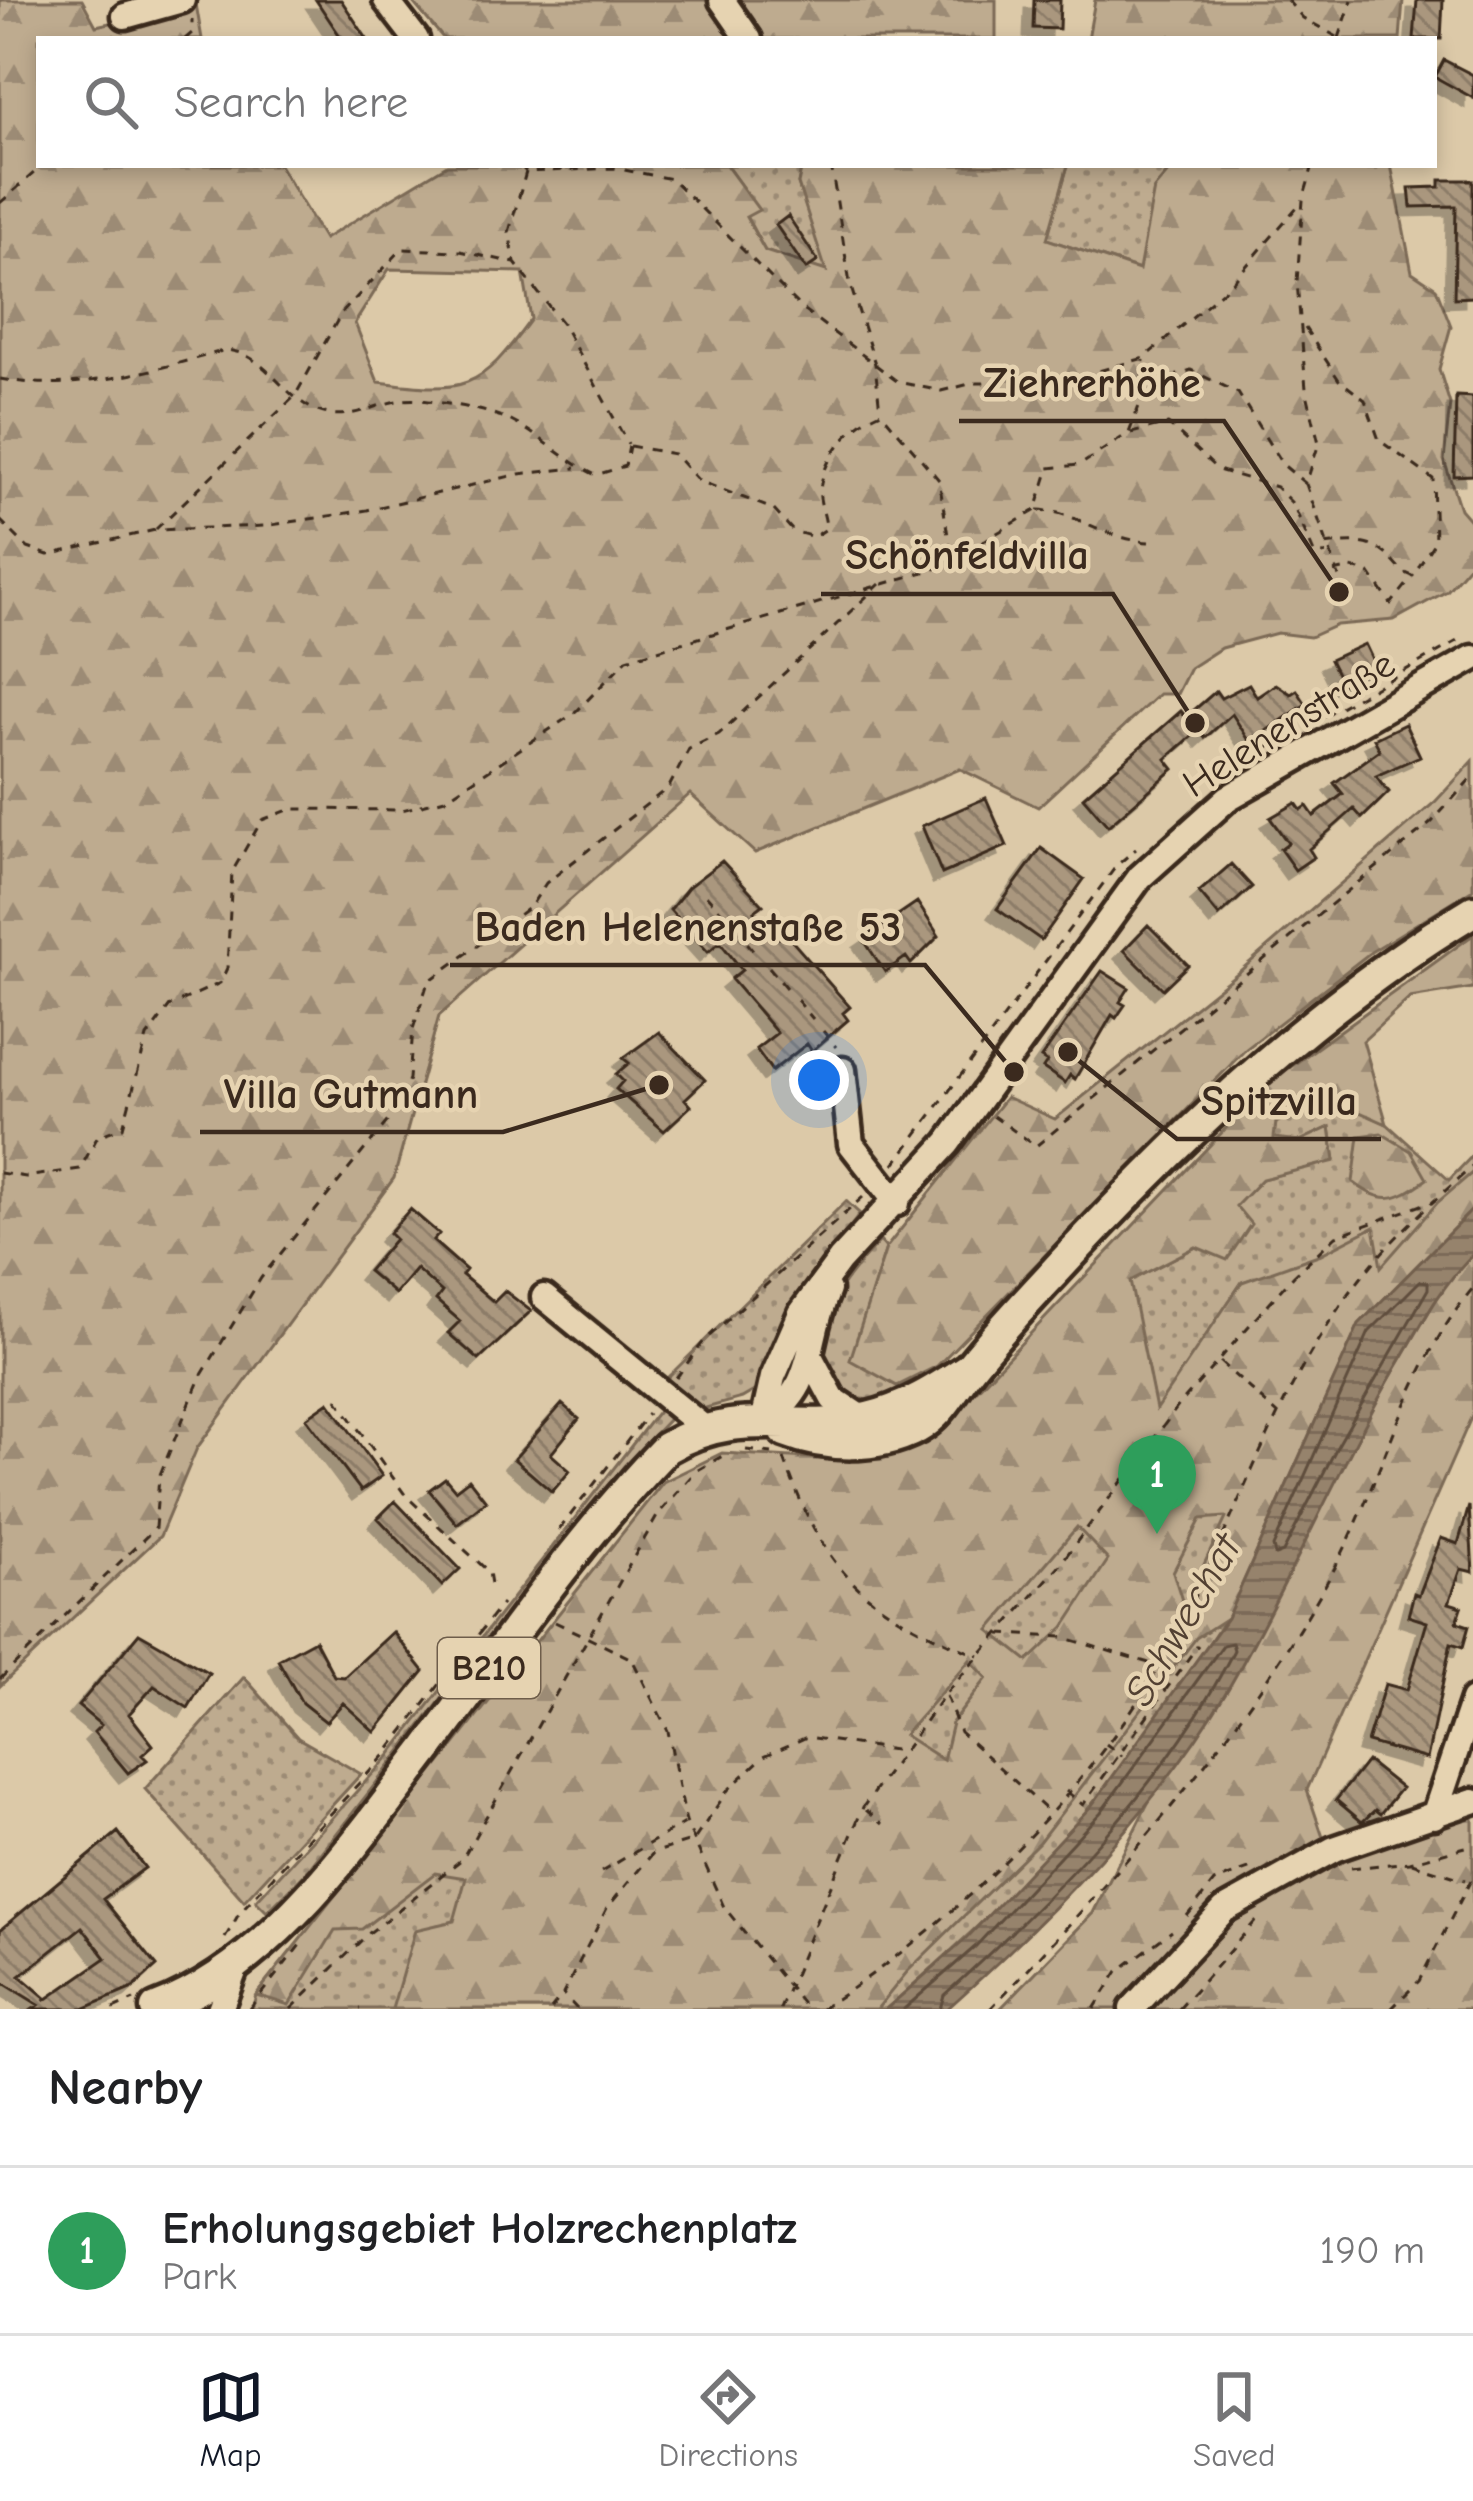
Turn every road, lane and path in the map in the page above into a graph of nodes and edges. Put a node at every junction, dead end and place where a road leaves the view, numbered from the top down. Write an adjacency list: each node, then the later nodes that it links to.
1 (182, 0): 6 (street)
2 (386, 0): 7 (street)
3 (722, 0): 8 (street)
4 (1287, 0): 9 (path)
5 (1352, 0): 10 (path)
6 (125, 16)
7 (414, 36)
8 (747, 36)
9 (1333, 36)
10 (1339, 36)
11 (40, 168): 17 (path)
12 (523, 168): 15 (path)
13 (831, 168): 21 (path)
14 (1312, 168): 16 (path)
15 (526, 172): 18 (path); 21 (path)
16 (1303, 200): 19 (path); 20 (path)
17 (0, 203)
18 (515, 263): 23 (path); 27 (path)
19 (1304, 326): 29 (path); 38 (path)
20 (1144, 358): 21 (path); 24 (path)
21 (875, 364): 25 (path)
22 (0, 379): 23 (path)
23 (295, 396): 28 (path); 32 (path)
24 (1141, 401): 26 (path); 29 (path)
25 (881, 412): 27 (path); 36 (path)
26 (1130, 433): 30 (path); 35 (path)
27 (628, 446): 28 (path)
28 (578, 467): 32 (path)
29 (1306, 484): 34 (path)
30 (1036, 510): 33 (path); 36 (path)
31 (0, 520): 32 (path)
32 (155, 530)
33 (1149, 542)
34 (1324, 544): 35 (path); 38 (path)
35 (1327, 554): 37 (path)
36 (951, 557): 39 (path)
37 (1334, 572): 38 (path); 40 (path)
38 (1413, 576)
39 (882, 582): 58 (path); 83 (path)
40 (1344, 591)
41 (1473, 647): 43 (path)
42 (1473, 658): 56 (street, Helenenstraße)
43 (1252, 759)
44 (1473, 776): 56 (path)
45 (1151, 836): 59 (path)
46 (706, 895): 48 (path)
47 (1473, 911): 67 (main road, B210)
48 (726, 917)
49 (736, 929): 50 (path)
50 (758, 956)
51 (769, 967): 52 (path)
52 (786, 988)
53 (797, 1000): 54 (path)
54 (813, 1019)
55 (843, 1070): 59 (street)
56 (976, 1105): 61 (street, Helenenstraße)
57 (1473, 1166): 60 (path)
58 (0, 1173)
59 (880, 1182): 61 (street); 68 (path)
60 (1432, 1202): 66 (path); 70 (path)
61 (897, 1203): 62 (street, Helenenstraße)
62 (840, 1260): 65 (street, Helenenstraße); 73 (street, Helenenstraße)
63 (1473, 1288): 121 (path)
64 (544, 1297): 68 (street)
65 (811, 1358): 71 (street); 73 (street, Helenenstraße)
66 (1219, 1361): 70 (path); 78 (path)
67 (969, 1368): 71 (main road, B210); 73 (main road, B210)
68 (664, 1395): 72 (street); 75 (path)
69 (337, 1399): 76 (path)
70 (1280, 1415): 82 (path)
71 (863, 1419): 73 (main road, B210)
72 (704, 1428): 73 (main road, B210); 77 (main road, B210)
73 (750, 1431): 74 (path)
74 (784, 1446)
75 (550, 1541)
76 (491, 1583)
77 (520, 1603): 79 (path); 107 (main road, B210); 107 (path)
78 (998, 1634): 81 (path); 82 (path)
79 (589, 1640): 81 (path); 96 (path); 115 (path)
80 (1198, 1645): 89 (path)
81 (979, 1656): 84 (path)
82 (1159, 1666): 87 (path)
83 (0, 1679)
84 (945, 1694): 88 (path); 94 (path)
85 (1473, 1700): 86 (street)
86 (1460, 1738): 90 (street); 95 (street)
87 (1105, 1742): 89 (path); 91 (path)
88 (904, 1751): 93 (path); 98 (path)
89 (1122, 1756): 91 (path)
90 (1473, 1762)
91 (1066, 1791): 94 (path)
92 (1473, 1802): 95 (street)
93 (863, 1807): 97 (path); 108 (path)
94 (1048, 1811): 120 (path)
95 (1434, 1816): 122 (street)
96 (686, 1822): 98 (path); 102 (path)
97 (883, 1824)
98 (694, 1840): 108 (path); 109 (path)
99 (1473, 1845): 100 (path)
100 (1410, 1862): 101 (path); 104 (path)
101 (1347, 1868)
102 (601, 1871)
103 (1473, 1876): 104 (path)
104 (1468, 1881): 124 (path)
105 (1257, 1919): 123 (path)
106 (311, 1931): 114 (path)
107 (229, 1953): 110 (main road, B210); 112 (street); 113 (street)
108 (788, 1991): 118 (path); 119 (path)
109 (563, 1994): 116 (path); 117 (path)
110 (151, 2002): 111 (path)
111 (113, 2009)
112 (220, 2009)
113 (232, 2009)
114 (249, 2009)
115 (291, 2009)
116 (550, 2009)
117 (578, 2009)
118 (780, 2009)
119 (807, 2009)
120 (821, 2009)
121 (989, 2009)
122 (1132, 2009)
123 (1180, 2009)
124 (1391, 2009)

